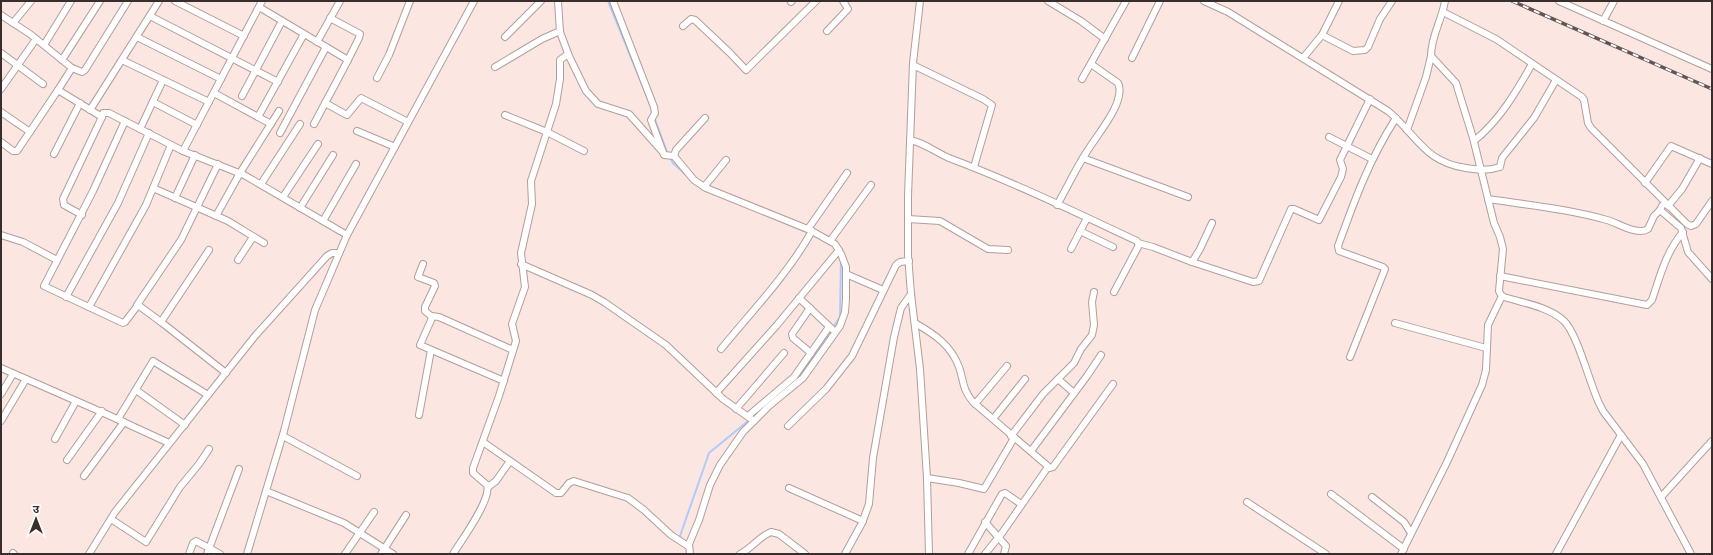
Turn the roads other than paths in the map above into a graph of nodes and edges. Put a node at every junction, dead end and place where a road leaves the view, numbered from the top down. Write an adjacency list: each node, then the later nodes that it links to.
1 (31, 1): 35 (street)
2 (71, 1): 47 (street)
3 (100, 1): 55 (street)
4 (128, 1): 63 (street)
5 (159, 1): 30 (street)
6 (175, 1): 28 (street)
7 (191, 1): 28 (street)
8 (262, 1): 27 (street)
9 (340, 1): 32 (street)
10 (410, 1): 66 (street)
11 (474, 1): 91 (street)
12 (541, 1): 43 (street)
13 (558, 1): 37 (street)
14 (613, 1): 113 (street)
15 (816, 1): 36 (street)
16 (843, 1): 38 (street)
17 (920, 1): 60 (street)
18 (1048, 1): 45 (street)
19 (1126, 1): 45 (street)
20 (1160, 1): 53 (street)
21 (1339, 1): 40 (street)
22 (1392, 1): 40 (street)
23 (1445, 1): 29 (street)
24 (1559, 1): 34 (street)
25 (1614, 1): 34 (street)
26 (1207, 2): 54 (street)
27 (259, 7): 33 (street); 41 (street)
28 (187, 8): 41 (street)
29 (1443, 12): 51 (street); 59 (street)
30 (150, 16): 42 (street); 52 (street)
31 (2, 18): 35 (street)
32 (330, 18): 46 (street); 57 (street)
33 (282, 21): 39 (street); 65 (street)
34 (1603, 21): 64 (street)
35 (13, 23): 44 (street)
36 (683, 26)
37 (560, 31): 50 (street); 62 (street)
38 (827, 31)
39 (304, 34): 46 (street); 71 (street)
40 (1322, 35): 54 (street)
41 (244, 36): 52 (street)
42 (137, 37): 56 (street); 67 (street)
43 (505, 37)
44 (36, 39): 47 (street); 61 (street)
45 (1105, 39): 58 (street)
46 (317, 42): 48 (street)
47 (44, 45): 55 (street)
48 (326, 47): 57 (street); 101 (street)
49 (1, 53): 61 (street)
50 (568, 54): 100 (street); 113 (street)
51 (1431, 56): 98 (street); 105 (street)
52 (232, 58): 65 (street); 67 (street)
53 (1132, 58)
54 (1303, 58): 77 (street)
55 (62, 60): 63 (street)
56 (122, 60): 69 (street); 82 (street)
57 (348, 60): 81 (street)
58 (1091, 64): 68 (street); 118 (street)
59 (1532, 64): 70 (street); 105 (street)
60 (913, 65): 104 (street); 125 (street)
61 (17, 66): 72 (street); 73 (street)
62 (495, 67)
63 (72, 68): 74 (street)
64 (1712, 69)
65 (256, 71): 71 (street); 76 (street)
66 (377, 78)
67 (221, 79): 75 (street)
68 (1082, 79)
69 (163, 80): 78 (street); 79 (street)
70 (1556, 80): 126 (street); 129 (street)
71 (278, 82): 87 (street)
72 (43, 84)
73 (1, 89)
74 (58, 90): 80 (street); 99 (street)
75 (214, 93): 79 (street); 87 (street)
76 (242, 96)
77 (1370, 99): 89 (street); 109 (street)
78 (153, 102): 95 (street); 96 (street)
79 (209, 102): 95 (street)
80 (80, 103): 82 (street); 114 (street)
81 (325, 103): 91 (street); 94 (street)
82 (90, 110): 86 (street)
83 (279, 111): 92 (street)
84 (1, 112): 99 (street)
85 (505, 115): 100 (street)
86 (102, 117): 90 (street); 144 (street)
87 (258, 117): 92 (street)
88 (705, 118): 117 (street)
89 (1396, 118): 98 (street); 120 (street)
90 (125, 121): 96 (street); 144 (street)
91 (408, 122): 110 (street)
92 (271, 124): 127 (street)
93 (300, 124): 130 (street)
94 (314, 124)
95 (197, 125): 111 (street)
96 (140, 129): 102 (street)
97 (357, 130): 110 (street)
98 (1407, 130): 126 (street)
99 (30, 132): 106 (street)
100 (547, 132): 112 (street); 170 (street)
101 (280, 133)
102 (149, 134): 108 (street); 179 (street)
103 (1329, 137): 109 (street)
104 (910, 140): 125 (street); 146 (street)
105 (1474, 141): 126 (street)
106 (1, 142)
107 (318, 144): 134 (street)
108 (171, 145): 111 (street); 133 (street)
109 (1347, 146): 120 (street); 168 (street)
110 (395, 147): 154 (street)
111 (183, 151): 115 (street)
112 (584, 151)
113 (662, 151): 117 (street)
114 (54, 154)
115 (195, 155): 122 (street); 136 (street)
116 (333, 155): 141 (street)
117 (671, 156): 132 (street)
118 (1083, 158): 135 (street); 140 (street)
119 (1700, 158): 124 (street); 129 (street); 139 (street)
120 (1372, 159): 196 (street)
121 (726, 160): 132 (street)
122 (218, 164): 127 (street); 142 (street)
123 (356, 164): 148 (street)
124 (1712, 164)
125 (974, 167): 140 (street)
126 (1481, 171): 137 (street)
127 (240, 173): 130 (street); 145 (street)
128 (847, 173): 151 (street)
129 (1646, 183): 139 (street)
130 (261, 184): 134 (street)
131 (871, 185): 156 (street)
132 (704, 187): 151 (street)
133 (153, 188): 136 (street); 182 (street)
134 (283, 197): 141 (street)
135 (1188, 197)
136 (174, 198): 142 (street)
137 (1488, 199): 143 (street); 172 (street)
138 (1712, 201): 139 (street)
139 (1666, 203): 143 (street)
140 (1057, 205): 147 (street)
141 (300, 208): 148 (street)
142 (197, 209): 145 (street); 181 (street)
143 (1660, 210): 152 (street)
144 (82, 215): 165 (street)
145 (216, 216): 155 (street)
146 (908, 218): 162 (street); 167 (street)
147 (1087, 218): 150 (street); 157 (street)
148 (323, 221): 154 (street)
149 (1212, 222): 168 (street)
150 (1080, 231): 159 (street); 160 (street)
151 (810, 232): 156 (street); 190 (street)
152 (1683, 232): 172 (street); 173 (street)
153 (1, 235): 165 (street)
154 (347, 235): 164 (street)
155 (253, 237): 158 (street); 166 (street)
156 (830, 241): 163 (street)
157 (1138, 242): 168 (street); 176 (street)
158 (264, 243)
159 (1113, 246)
160 (1071, 249)
161 (209, 250): 185 (street)
162 (1008, 250)
163 (838, 251): 171 (street); 180 (street)
164 (340, 254): 199 (street); 223 (street)
165 (57, 260): 179 (street)
166 (238, 260)
167 (909, 261): 174 (street); 177 (street)
168 (1192, 262)
169 (422, 264): 184 (street)
170 (521, 264): 192 (street); 207 (street)
171 (846, 274): 174 (street); 188 (street)
172 (1500, 276): 178 (street)
173 (1712, 279)
174 (883, 290): 221 (street)
175 (1094, 292): 203 (street)
176 (1114, 292)
177 (911, 294): 186 (street); 249 (street)
178 (1502, 296): 189 (street); 222 (street)
179 (66, 297): 182 (street)
180 (799, 298): 183 (street); 207 (street)
181 (137, 305): 182 (street); 185 (street)
182 (89, 307)
183 (810, 308): 188 (street); 193 (street)
184 (432, 316): 191 (street); 192 (street)
185 (161, 322): 199 (street)
186 (915, 323): 212 (street); 237 (street)
187 (1395, 323): 189 (street)
188 (832, 330): 193 (street); 216 (street)
189 (1486, 348): 252 (street)
190 (721, 349)
191 (431, 350): 204 (street); 215 (street)
192 (513, 350): 204 (street)
193 (811, 353): 216 (street)
194 (784, 354): 213 (street)
195 (1101, 355): 208 (street)
196 (1350, 357)
197 (1007, 366): 212 (street)
198 (1, 368): 200 (street)
199 (226, 373): 210 (street)
200 (13, 374): 201 (street); 209 (street)
201 (26, 379): 211 (street); 219 (street)
202 (1024, 379): 217 (street)
203 (1058, 379): 208 (street); 224 (street)
204 (504, 381): 227 (street)
205 (1113, 384): 233 (street)
206 (136, 390): 210 (street); 218 (street); 220 (street)
207 (716, 393): 213 (street)
208 (1074, 393): 230 (street)
209 (1, 394)
210 (208, 395): 220 (street)
211 (76, 400): 214 (street); 225 (street)
212 (975, 404): 217 (street)
213 (736, 408): 216 (street)
214 (102, 412): 218 (street); 231 (street)
215 (419, 415)
216 (751, 418): 254 (street)
217 (994, 419): 224 (street)
218 (121, 420): 228 (street); 235 (street)
219 (1, 421)
220 (185, 425): 228 (street)
221 (788, 426)
222 (1621, 435): 242 (street); 274 (street)
223 (283, 436): 236 (street); 240 (street)
224 (1013, 437): 230 (street); 237 (street)
225 (55, 439)
226 (1712, 441): 242 (street)
227 (483, 442): 232 (street); 238 (street)
228 (169, 443): 248 (street)
229 (209, 449): 248 (street)
230 (1031, 451): 233 (street)
231 (67, 460)
232 (510, 461): 238 (street); 254 (street)
233 (1048, 467): 245 (street)
234 (239, 469): 255 (street)
235 (84, 476)
236 (357, 476)
237 (927, 478): 269 (street)
238 (488, 487): 264 (street)
239 (789, 488): 249 (street)
240 (266, 491): 251 (street); 261 (street)
241 (1331, 494): 257 (street)
242 (1662, 496): 275 (street)
243 (1372, 497): 252 (street)
244 (1247, 502): 273 (street)
245 (1021, 504): 250 (street); 253 (street)
246 (374, 512): 251 (street)
247 (406, 515): 256 (street)
248 (111, 519): 258 (street)
249 (863, 520): 268 (street)
250 (985, 522): 253 (street); 270 (street)
251 (360, 533): 256 (street); 262 (street)
252 (1411, 533): 257 (street)
253 (999, 537): 271 (street); 272 (street)
254 (685, 544): 265 (street)
255 (208, 551): 259 (street); 260 (street)
256 (382, 551): 263 (street)
257 (1402, 551)
258 (88, 554)
259 (189, 554)
260 (220, 554)
261 (247, 554)
262 (345, 554)
263 (393, 554)
264 (453, 554)
265 (690, 554)
266 (740, 554): 267 (street)
267 (805, 554)
268 (845, 554)
269 (929, 554)
270 (968, 554)
271 (984, 554)
272 (1004, 554)
273 (1326, 554)
274 (1556, 554)
275 (1691, 554)

